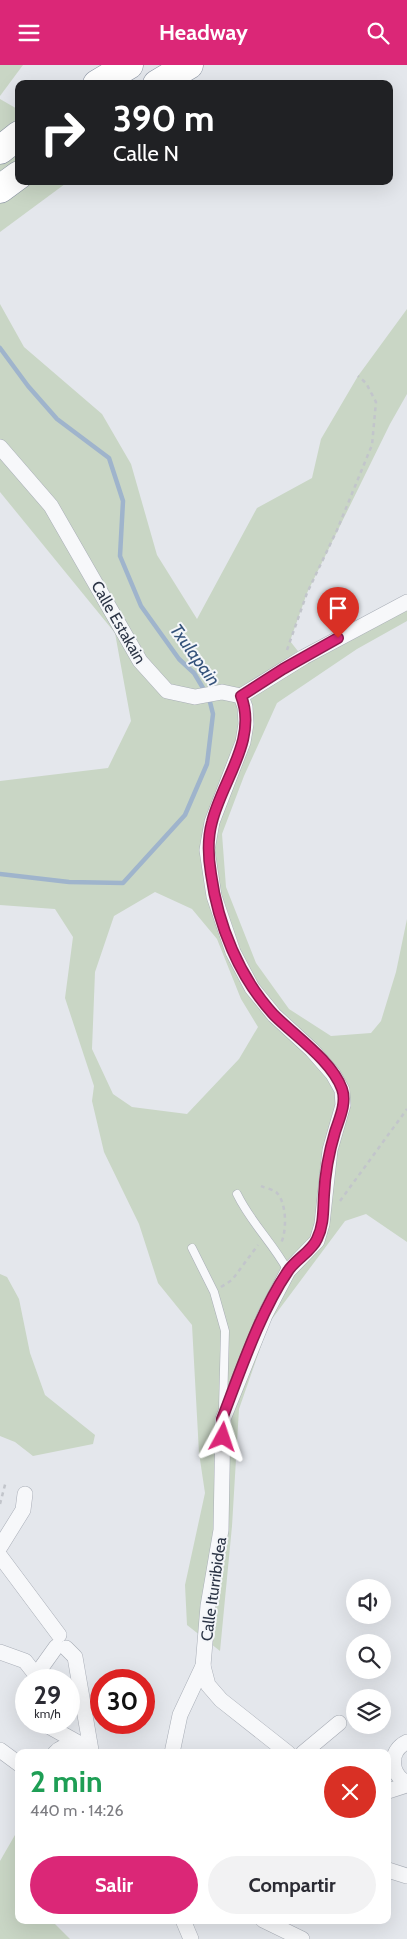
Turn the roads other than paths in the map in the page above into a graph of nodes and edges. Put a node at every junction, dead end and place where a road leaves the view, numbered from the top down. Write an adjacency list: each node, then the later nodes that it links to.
1 (129, 65): 3 (highway)
2 (189, 65): 4 (highway)
3 (104, 80)
4 (164, 80)
5 (15, 178): 6 (highway)
6 (0, 189)
7 (0, 447): 9 (street, Calle Estakain)
8 (407, 602): 9 (street)
9 (241, 696): 12 (street)
10 (237, 1194): 12 (lane)
11 (192, 1248): 13 (lane)
12 (288, 1271): 13 (street)
13 (222, 1419): 19 (street, Calle Iturribidea)
14 (25, 1493): 15 (street)
15 (0, 1547)
16 (0, 1556): 17 (street)
17 (60, 1643): 21 (street); 28 (street)
18 (0, 1653): 20 (street)
19 (203, 1666): 29 (street, Calle Iturribidea); 30 (street)
20 (30, 1669)
21 (42, 1669)
22 (339, 1723): 31 (street)
23 (62, 1734): 27 (street)
24 (407, 1742): 34 (street)
25 (59, 1749): 26 (street)
26 (86, 1749)
27 (88, 1749)
28 (92, 1749)
29 (173, 1749)
30 (283, 1749)
31 (308, 1749)
32 (0, 1750): 33 (street)
33 (15, 1762)
34 (407, 1784): 35 (street)
35 (391, 1790)
36 (391, 1871): 37 (street)
37 (407, 1876)
38 (185, 1924): 40 (street)
39 (271, 1924): 41 (street)
40 (191, 1939)
41 (302, 1939)

